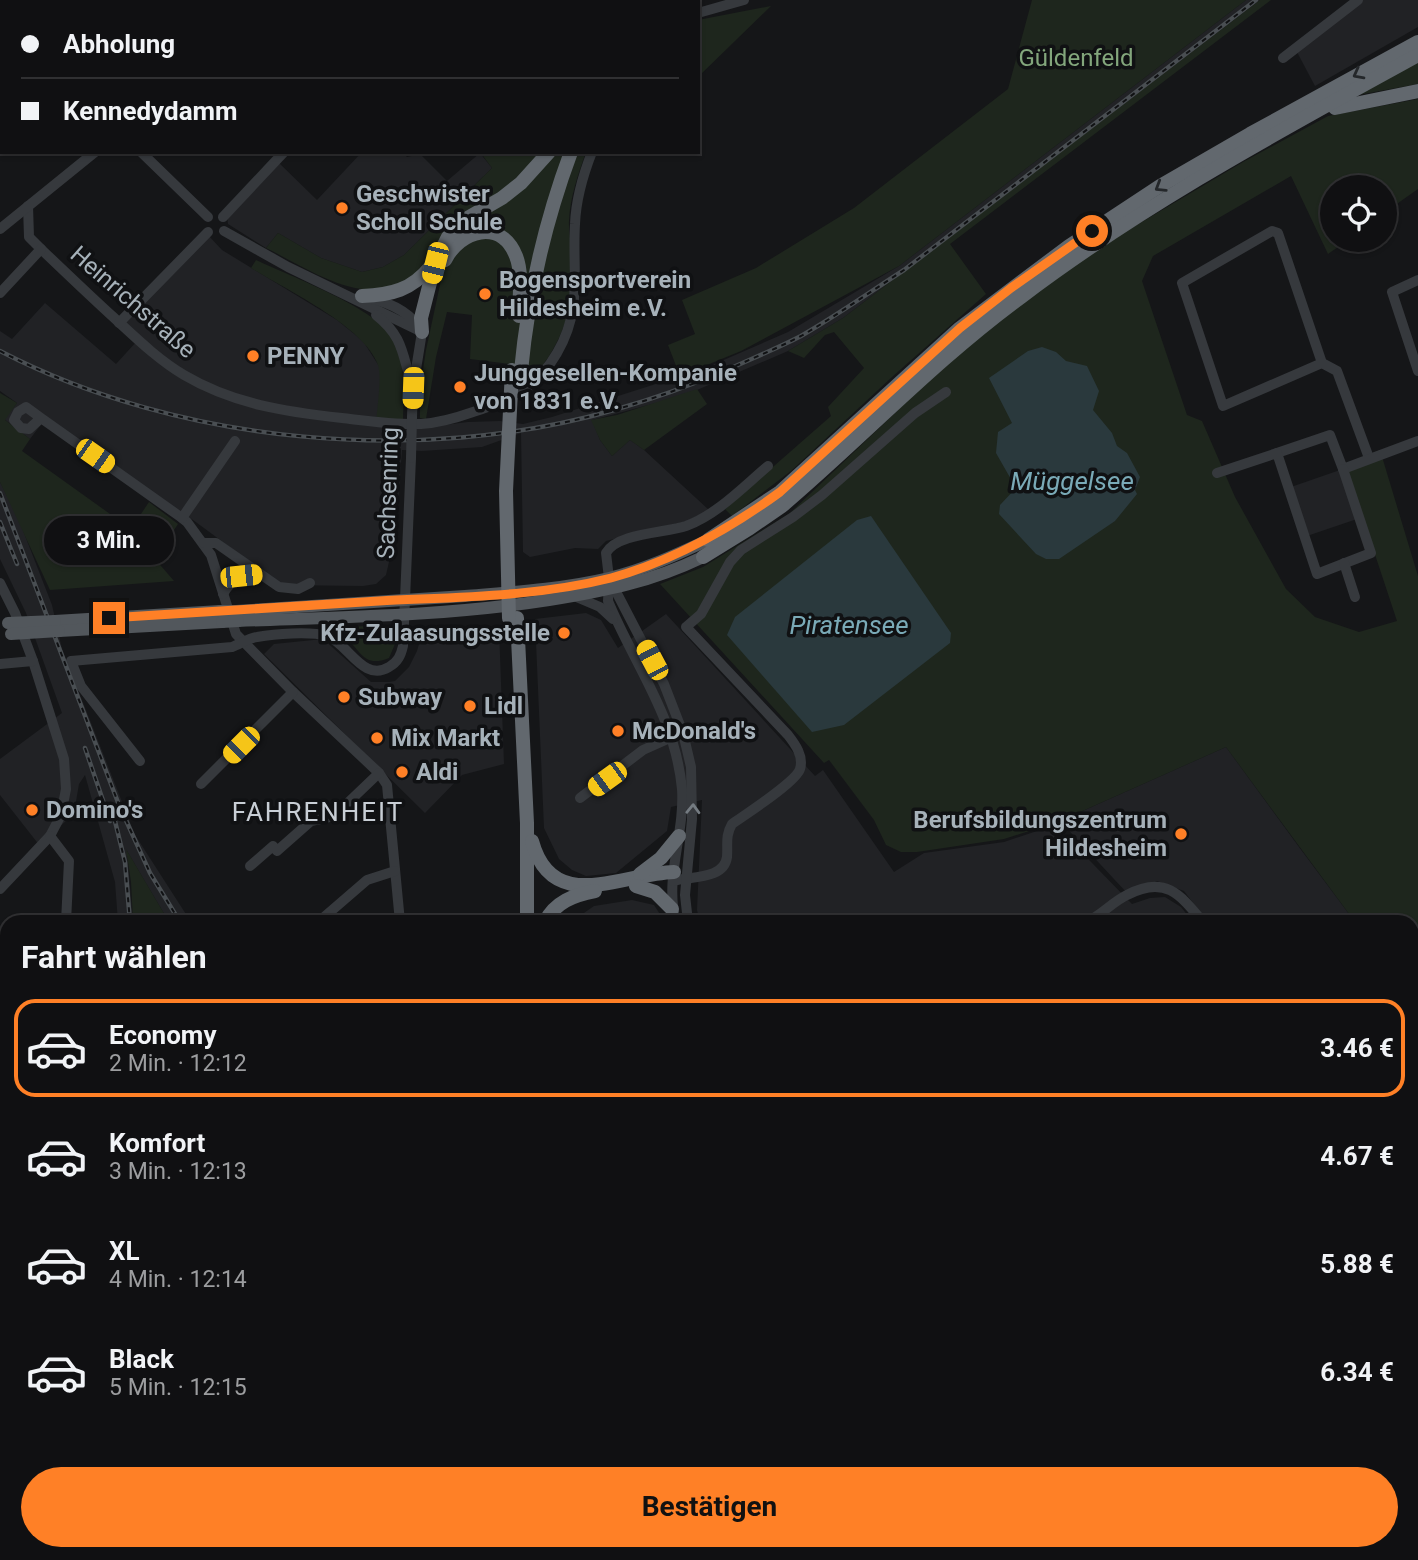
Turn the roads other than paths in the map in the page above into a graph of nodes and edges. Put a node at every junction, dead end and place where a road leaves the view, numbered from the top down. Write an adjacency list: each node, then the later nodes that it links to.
1 (744, 0): 3 (street)
2 (1359, 0): 6 (street)
3 (700, 12)
4 (1418, 42): 46 (highway, one-way to 46)
5 (1418, 55): 8 (highway)
6 (1283, 58)
7 (1418, 91): 8 (highway)
8 (1300, 120): 48 (highway)
9 (93, 154): 16 (street)
10 (143, 154): 18 (street)
11 (282, 154): 19 (street)
12 (547, 154): 25 (highway)
13 (561, 154): 29 (highway)
14 (570, 154): 33 (highway)
15 (591, 154): 30 (street, Heinrichstraße)
16 (28, 206): 20 (street); 24 (street, Heinrichstraße)
17 (0, 211): 20 (street)
18 (208, 217): 19 (street); 23 (street)
19 (223, 217): 22 (street)
20 (10, 221): 21 (street)
21 (0, 229)
22 (224, 231): 23 (street); 28 (street)
23 (208, 232): 30 (street)
24 (41, 249): 27 (street); 30 (street, Heinrichstraße)
25 (435, 263): 28 (highway); 31 (highway)
26 (1418, 280): 34 (street)
27 (0, 293)
28 (363, 300): 31 (street); 35 (street)
29 (519, 316): 31 (highway); 33 (highway)
30 (119, 323)
31 (422, 331): 35 (street, Sachsenring)
32 (1322, 363): 32 (street); 41 (street)
33 (516, 370): 61 (highway)
34 (1418, 371)
35 (413, 388): 58 (street, Sachsenring, bridge)
36 (946, 392): 78 (street)
37 (41, 418): 45 (street)
38 (1418, 441): 41 (street)
39 (236, 442): 45 (street)
40 (1277, 453): 43 (street); 44 (street); 49 (street)
41 (1369, 458): 43 (street)
42 (768, 466): 53 (street)
43 (1343, 469): 49 (street)
44 (1217, 473)
45 (182, 518): 47 (street)
46 (708, 540): 53 (main road)
47 (204, 543): 50 (street); 54 (street)
48 (703, 556): 53 (main road)
49 (1344, 563): 57 (street)
50 (259, 574): 52 (street); 54 (street)
51 (0, 583): 65 (street)
52 (310, 583)
53 (611, 586): 55 (main road); 56 (main road); 62 (street); 78 (street, one-way to 53)
54 (223, 594): 64 (street)
55 (574, 596): 56 (main road); 62 (street)
56 (528, 597): 58 (main road); 59 (main road)
57 (1355, 597)
58 (404, 600): 59 (street, Sachsenring); 60 (main road)
59 (404, 614): 60 (main road); 64 (street, Sachsenring)
60 (237, 616): 63 (main road, bridge)
61 (513, 618): 73 (highway); 84 (highway)
62 (617, 623): 68 (street)
63 (5, 629)
64 (244, 643): 67 (street); 69 (street)
65 (33, 661): 66 (street); 74 (street)
66 (0, 664)
67 (293, 692): 70 (street); 71 (street)
68 (672, 737): 72 (street); 75 (street)
69 (140, 761)
70 (379, 773): 76 (street); 77 (street)
71 (201, 784)
72 (580, 798)
73 (527, 823): 79 (highway); 85 (highway)
74 (50, 836): 80 (street); 81 (street)
75 (679, 836): 78 (street); 79 (highway)
76 (250, 866)
77 (395, 871): 82 (street); 83 (street)
78 (678, 877): 79 (highway); 88 (street); 89 (street)
79 (636, 881): 86 (highway); 87 (highway)
80 (0, 888)
81 (66, 915)
82 (326, 915)
83 (399, 915)
84 (519, 915)
85 (527, 915)
86 (550, 915)
87 (673, 915)
88 (674, 915)
89 (687, 915)
90 (1096, 915): 91 (street)
91 (1197, 915)

